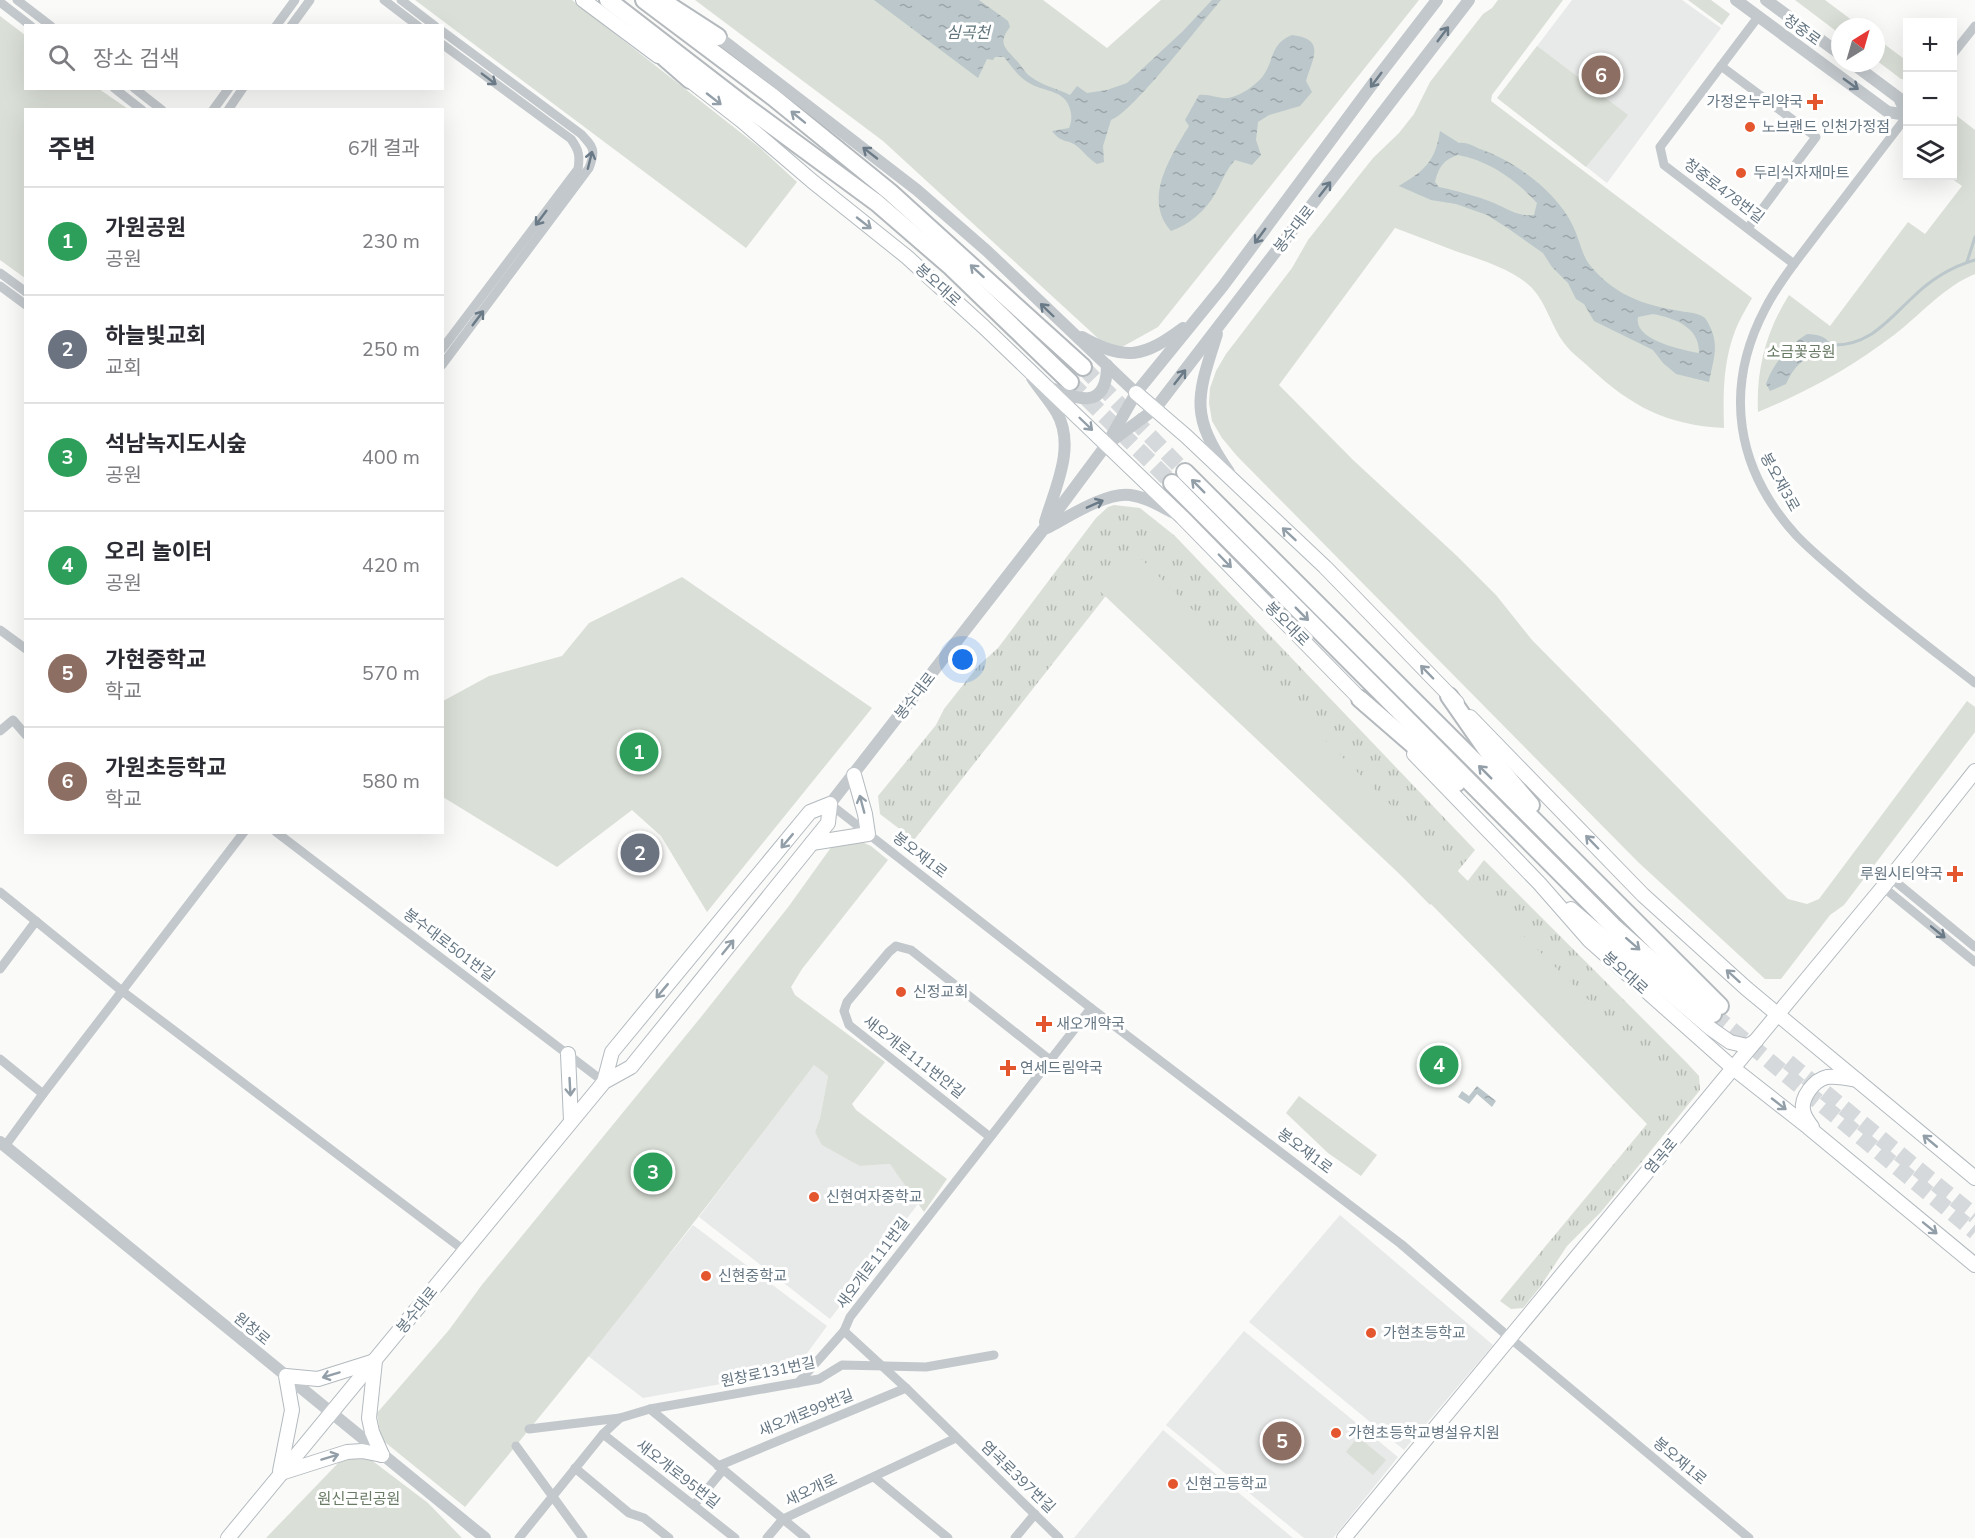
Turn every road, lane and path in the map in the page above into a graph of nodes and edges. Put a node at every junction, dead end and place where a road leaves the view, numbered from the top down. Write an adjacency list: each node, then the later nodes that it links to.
1 (17, 0): 19 (street)
2 (295, 0): 20 (street)
3 (310, 0): 21 (street)
4 (384, 0): 22 (street)
5 (401, 0): 23 (street)
6 (583, 0): 32 (main road, 봉오대로)
7 (598, 0): 32 (highway)
8 (608, 0): 58 (highway, 봉오대로)
9 (645, 0): 57 (highway, one-way to 9)
10 (661, 0): 26 (highway)
11 (669, 0): 26 (street)
12 (1437, 0): 50 (street, 봉수대로, one-way to 50)
13 (1469, 0): 52 (street, 봉수대로, one-way to 13)
14 (1736, 0): 17 (street, 청중로)
15 (1766, 0): 28 (street, 청중로)
16 (0, 2): 18 (street)
17 (1758, 17): 30 (street, 청중로478번길); 42 (street, 청중로, one-way to 42)
18 (28, 24)
19 (48, 24)
20 (277, 24)
21 (292, 24)
22 (415, 24)
23 (432, 24)
24 (1975, 26): 29 (street)
25 (444, 32): 54 (street, one-way to 25)
26 (718, 37): 51 (street, one-way to 26)
27 (444, 45): 53 (street, one-way to 53)
28 (1831, 47)
29 (1957, 51)
30 (1721, 66): 44 (street, 청중로478번길); 44 (street)
31 (1864, 72): 37 (street)
32 (690, 80): 55 (main road, 봉오대로, one-way to 55)
33 (117, 90): 38 (street)
34 (137, 90): 39 (street)
35 (228, 90): 40 (street)
36 (242, 90): 41 (street)
37 (1903, 106)
38 (139, 108)
39 (159, 108)
40 (214, 108)
41 (229, 108)
42 (1903, 114)
43 (1903, 120): 45 (street, 봉오재3로)
44 (1748, 228): 45 (street, 청중로478번길)
45 (1794, 264): 68 (street, 봉오재3로)
46 (0, 273): 48 (street)
47 (0, 286): 49 (street)
48 (24, 291)
49 (24, 304)
50 (1200, 314): 51 (street); 60 (street, 봉수대로)
51 (1064, 326): 56 (street)
52 (1219, 327): 61 (street, 봉수대로, one-way to 52); 63 (street)
53 (444, 346)
54 (444, 362)
55 (1023, 364): 59 (main road, 봉오대로); 65 (street)
56 (1107, 365): 59 (street); 60 (street)
57 (1083, 367)
58 (1070, 382)
59 (1048, 386): 62 (main road, 봉오대로, one-way to 62)
60 (1136, 393): 61 (main road); 62 (street, 봉수대로)
61 (1155, 409): 62 (street, 봉수대로); 63 (main road)
62 (1107, 444): 64 (main road, 봉오대로); 65 (street, 봉수대로)
63 (1242, 490): 69 (main road, one-way to 63)
64 (1182, 517): 65 (street, one-way to 64); 70 (main road, 봉오대로, one-way to 70)
65 (1043, 530): 74 (street, 봉수대로)
66 (0, 630): 67 (street)
67 (24, 648)
68 (1975, 683)
69 (1449, 696): 84 (highway); 93 (main road, one-way to 69)
70 (1360, 699): 80 (main road, 봉오대로); 87 (highway)
71 (0, 731): 72 (street)
72 (24, 733)
73 (1975, 771): 81 (main road, 염곡로)
74 (854, 774): 75 (street, 봉수대로); 78 (main road, one-way to 74)
75 (830, 804): 78 (street, 봉오재1로); 79 (main road, 봉수대로); 100 (main road, 봉수대로, one-way to 100)
76 (242, 834): 91 (street)
77 (279, 834): 95 (street, 봉수대로501번길)
78 (868, 834): 79 (main road); 92 (street, 봉오재1로)
79 (812, 843): 100 (main road, 봉수대로, one-way to 79)
80 (1539, 883): 94 (main road); 98 (main road, 봉오대로)
81 (1887, 883): 83 (street); 85 (street); 93 (main road, 염곡로)
82 (0, 892): 86 (street)
83 (1908, 892): 85 (street); 88 (street)
84 (1612, 900): 87 (highway, 봉오대로, one-way to 84); 87 (highway, 봉오대로, one-way to 87)
85 (1901, 902): 89 (street, one-way to 89)
86 (36, 921): 90 (street); 91 (street)
87 (1613, 926)
88 (1975, 947)
89 (1975, 962)
90 (0, 969)
91 (122, 991): 101 (street); 107 (street)
92 (1091, 1008): 97 (street, 새오개로111번길); 110 (street, 봉오재1로)
93 (1778, 1014): 94 (main road, 염곡로); 99 (main road)
94 (1756, 1041): 98 (main road, 염곡로)
95 (568, 1054): 100 (street, 봉수대로501번길); 102 (main road, one-way to 102)
96 (0, 1059): 101 (street)
97 (1050, 1060): 104 (street, 새오개로111번길); 104 (street, 새오개로111번안길)
98 (1733, 1068): 103 (main road, 봉오대로, one-way to 103); 110 (main road, 염곡로)
99 (1857, 1080): 103 (main road); 106 (main road, one-way to 99)
100 (604, 1082): 102 (main road, 봉수대로)
101 (43, 1094): 105 (street)
102 (571, 1121): 107 (main road, 봉수대로)
103 (1818, 1136): 108 (main road, 봉오대로, one-way to 108)
104 (990, 1137): 109 (street, 새오개로111번길)
105 (3, 1144): 114 (street, 원창로)
106 (1975, 1178)
107 (465, 1251): 112 (main road, 봉수대로)
108 (1975, 1265)
109 (844, 1331): 113 (street, 새오개로111번길); 115 (street)
110 (1510, 1338): 144 (main road, 염곡로); 145 (street, 봉오재1로)
111 (994, 1355): 113 (street, 원창로131번길)
112 (375, 1361): 114 (main road, one-way to 114); 118 (main road, 봉수대로); 124 (main road)
113 (882, 1366): 115 (street, 원창로131번길); 116 (street, 새오개로111번길)
114 (286, 1376): 118 (street, 원창로); 127 (main road)
115 (798, 1383): 117 (street, 원창로131번길)
116 (906, 1388): 122 (street, 새오개로111번길); 126 (street, 새오개로99번길)
117 (650, 1409): 119 (street, 원창로131번길); 126 (street)
118 (330, 1413): 124 (street, 원창로); 127 (main road, 봉수대로)
119 (620, 1418): 120 (street, 원창로131번길); 121 (street, 원창로131번길)
120 (529, 1429)
121 (603, 1434): 125 (street, 원창로131번길); 130 (street, 새오개로95번길)
122 (956, 1438): 128 (street, 새오개로); 131 (street, 염곡로397번길)
123 (516, 1446): 129 (street)
124 (382, 1455): 127 (main road, one-way to 124); 134 (street, 원창로)
125 (575, 1468): 129 (street, 원창로131번길); 137 (street)
126 (720, 1468): 130 (street); 132 (street)
127 (279, 1473): 133 (main road, 봉수대로)
128 (874, 1477): 132 (street, 새오개로); 141 (street)
129 (553, 1496): 135 (street, 원창로131번길); 136 (street)
130 (694, 1505): 138 (street, 새오개로95번길)
131 (1035, 1514): 142 (street); 143 (street, 염곡로397번길)
132 (783, 1519): 139 (street, 새오개로); 140 (street)
133 (228, 1538)
134 (485, 1538)
135 (519, 1538)
136 (583, 1538)
137 (669, 1538)
138 (735, 1538)
139 (767, 1538)
140 (806, 1538)
141 (948, 1538)
142 (1015, 1538)
143 (1059, 1538)
144 (1344, 1538)
145 (1749, 1538)

